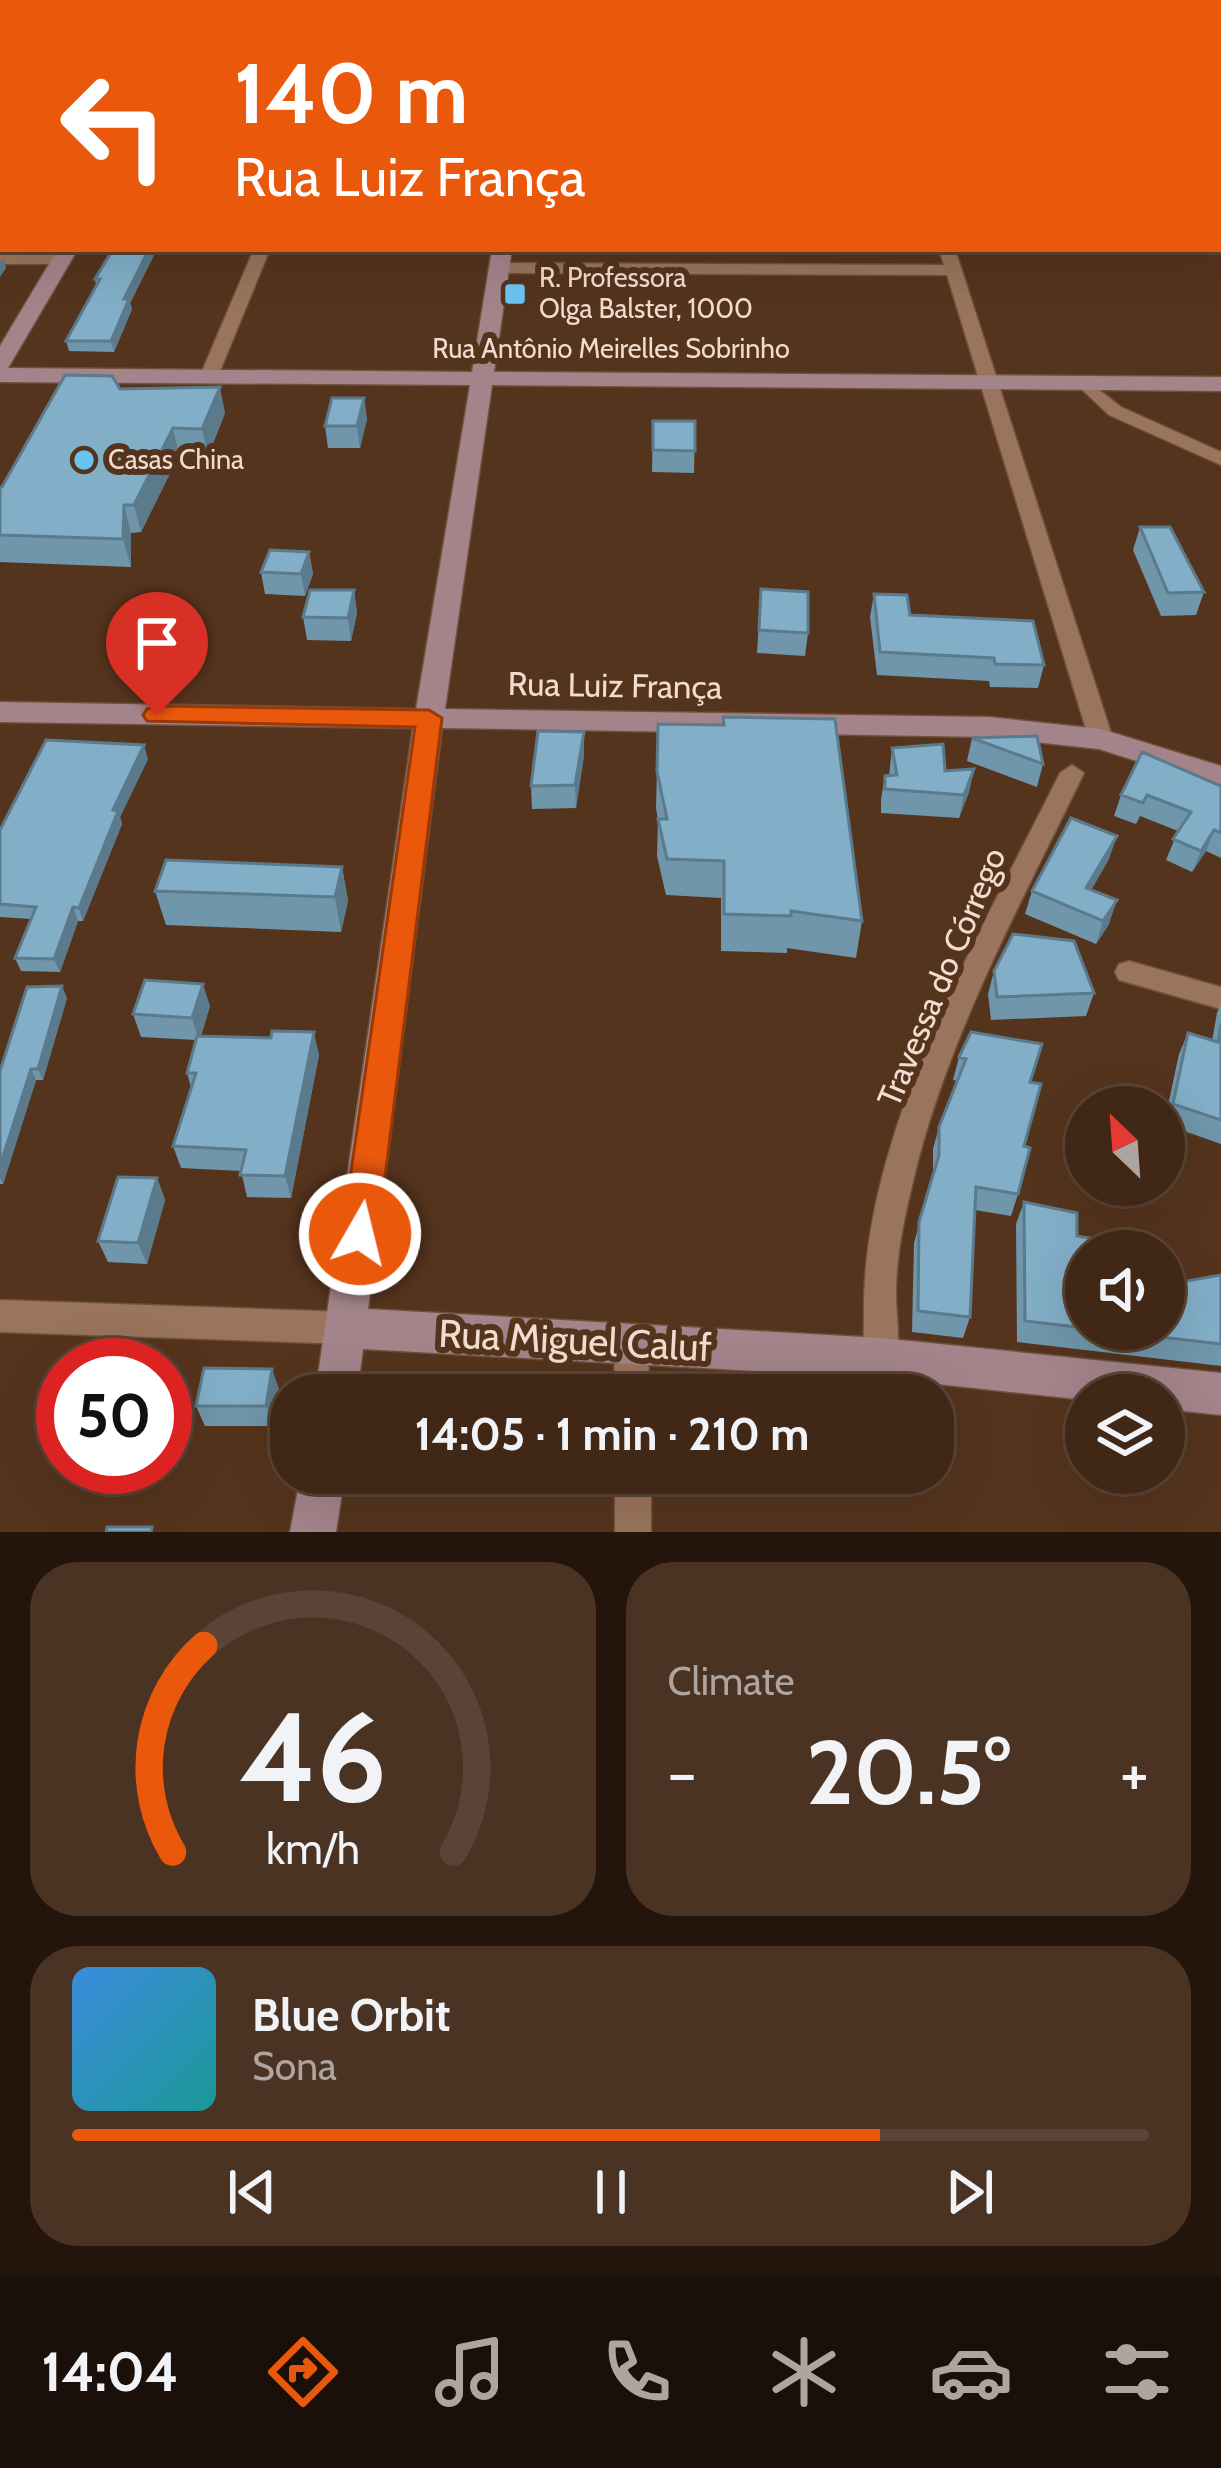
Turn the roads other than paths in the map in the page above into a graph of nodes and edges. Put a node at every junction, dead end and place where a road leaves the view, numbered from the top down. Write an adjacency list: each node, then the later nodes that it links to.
1 (261, 252): 9 (street)
2 (948, 252): 6 (street)
3 (65, 254): 5 (street); 7 (main road)
4 (501, 258): 6 (street); 10 (main road)
5 (0, 259)
6 (954, 271): 11 (street)
7 (0, 364)
8 (0, 375): 9 (main road, Rua Antônio Meirelles Sobrinho)
9 (209, 376): 10 (main road, Rua Antônio Meirelles Sobrinho)
10 (482, 378): 11 (main road, Rua Antônio Meirelles Sobrinho); 18 (main road)
11 (989, 382): 12 (main road, Rua Antônio Meirelles Sobrinho); 19 (street)
12 (1084, 383): 13 (main road, Rua Antônio Meirelles Sobrinho); 15 (street)
13 (1120, 384): 14 (main road, Rua Antônio Meirelles Sobrinho); 15 (street)
14 (1221, 385)
15 (1128, 417): 16 (street)
16 (1221, 459)
17 (0, 712): 18 (main road, Rua Luiz França)
18 (429, 718): 19 (main road, Rua Luiz França); 25 (main road)
19 (1101, 739): 21 (main road, Rua Luiz França)
20 (1072, 772): 27 (street, Travessa do Córrego)
21 (1221, 777)
22 (1129, 972): 23 (street)
23 (1221, 998)
24 (0, 1316): 25 (street, Rua Miguel Caluf)
25 (347, 1328): 26 (main road, Rua Miguel Caluf); 28 (main road)
26 (631, 1342): 27 (main road, Rua Miguel Caluf); 29 (street)
27 (881, 1358): 30 (main road, Rua Miguel Caluf)
28 (339, 1374)
29 (632, 1374)
30 (1221, 1394)
31 (320, 1494): 33 (main road)
32 (633, 1494): 34 (street)
33 (314, 1532)
34 (633, 1532)

